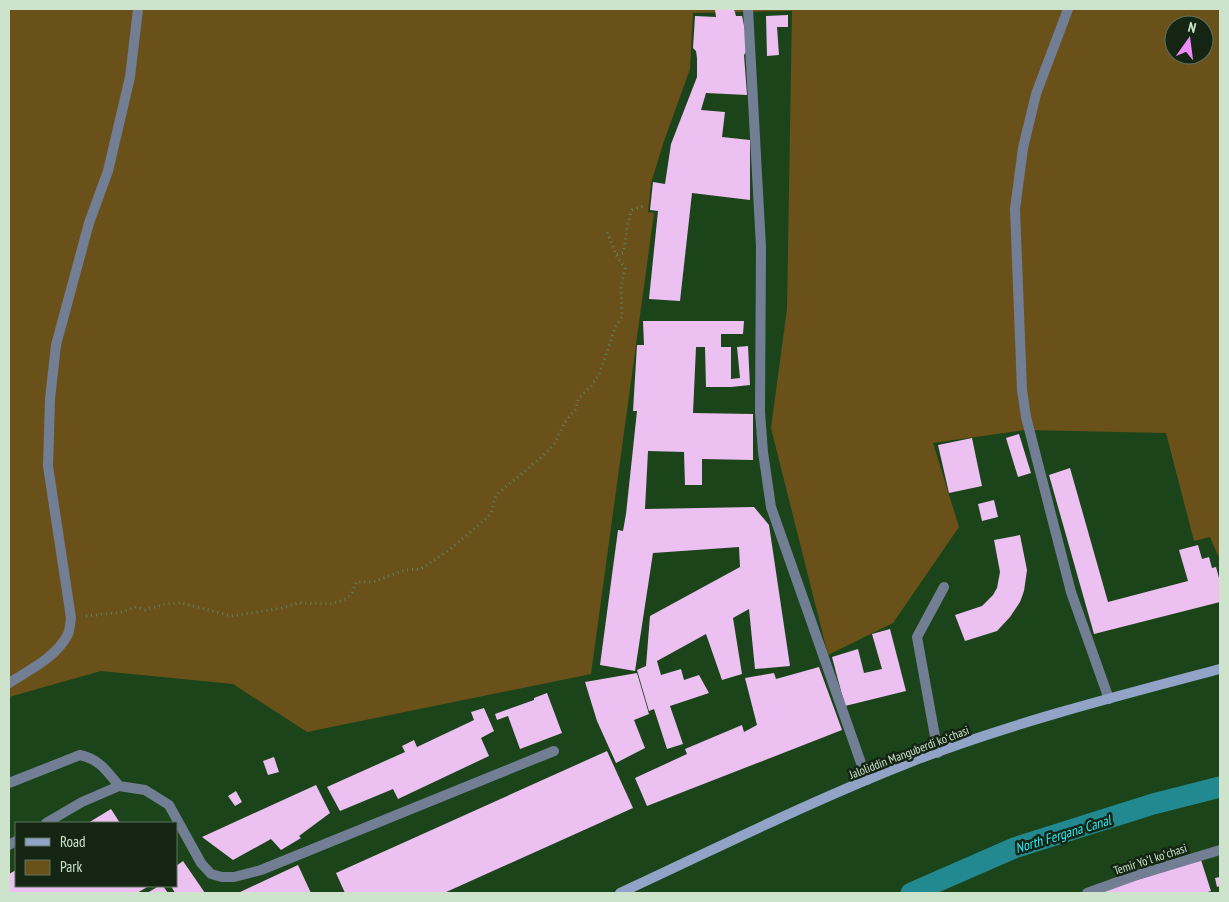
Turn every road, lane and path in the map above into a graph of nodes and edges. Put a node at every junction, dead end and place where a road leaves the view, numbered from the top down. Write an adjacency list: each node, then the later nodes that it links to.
1 (138, 9): 8 (street)
2 (748, 9): 14 (street)
3 (1068, 9): 11 (street)
4 (646, 205): 6 (path)
5 (607, 232): 6 (path)
6 (617, 254): 8 (path)
7 (944, 587): 13 (street)
8 (71, 618): 10 (street)
9 (1220, 669): 11 (main road, Jaloliddin Manguberdi koʻchasi)
10 (9, 682)
11 (1109, 699): 13 (main road, Jaloliddin Manguberdi koʻchasi)
12 (554, 751): 16 (street)
13 (938, 753): 14 (main road, Jaloliddin Manguberdi koʻchasi)
14 (867, 780): 19 (main road, Jaloliddin Manguberdi koʻchasi)
15 (9, 783): 16 (street)
16 (119, 786): 17 (street)
17 (48, 822)
18 (1220, 850): 20 (street, Temir Yoʻl koʻchasi)
19 (620, 893)
20 (1087, 893)

